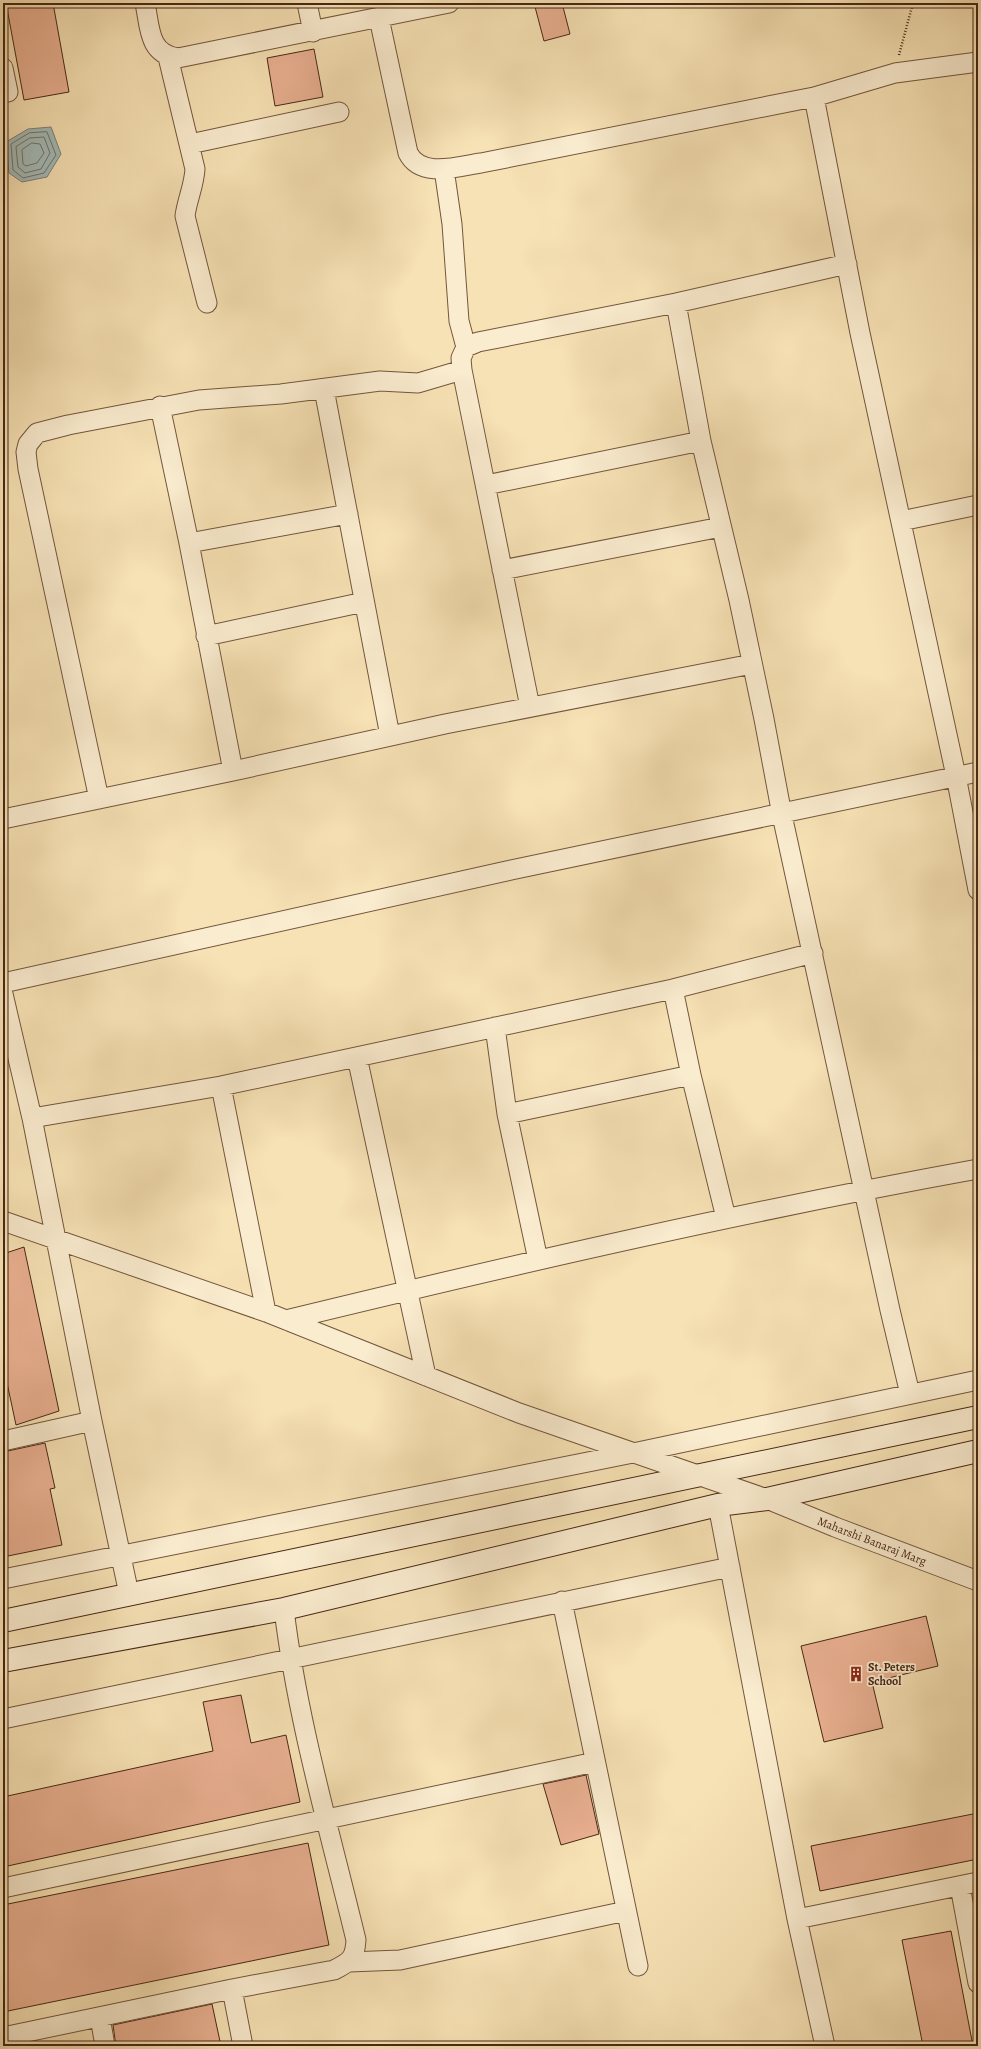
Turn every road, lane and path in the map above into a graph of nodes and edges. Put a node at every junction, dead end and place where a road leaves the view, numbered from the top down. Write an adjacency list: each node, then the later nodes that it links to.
1 (145, 3): 7 (street)
2 (307, 3): 6 (street)
3 (449, 3): 5 (street)
4 (913, 3): 10 (path)
5 (378, 18): 6 (street); 15 (street)
6 (312, 32): 7 (street)
7 (168, 57): 14 (street)
8 (978, 62): 10 (street)
9 (3, 68): 11 (street)
10 (895, 73): 12 (street)
11 (8, 92)
12 (814, 97): 15 (street); 16 (street)
13 (339, 112): 14 (street)
14 (190, 144): 17 (street)
15 (444, 169): 19 (street)
16 (847, 264): 18 (street); 27 (street)
17 (207, 303)
18 (676, 303): 19 (street); 23 (street)
19 (466, 347): 20 (street)
20 (462, 370): 21 (street); 24 (street)
21 (324, 389): 22 (street); 26 (street)
22 (160, 406): 29 (street); 39 (street)
23 (701, 441): 24 (street); 28 (street)
24 (486, 485): 30 (street)
25 (978, 505): 27 (street)
26 (348, 514): 29 (street); 31 (street)
27 (901, 521): 38 (street)
28 (722, 527): 30 (street); 33 (street)
29 (189, 543): 32 (street)
30 (502, 570): 34 (street)
31 (364, 602): 32 (street); 35 (street)
32 (206, 636): 36 (street)
33 (752, 664): 34 (street); 40 (street)
34 (530, 707): 35 (street)
35 (390, 736): 36 (street)
36 (232, 771): 39 (street)
37 (978, 772): 38 (street)
38 (956, 776): 40 (street); 42 (street)
39 (99, 799): 41 (street)
40 (782, 815): 43 (street); 45 (street)
41 (3, 819)
42 (978, 890)
43 (813, 954): 44 (street); 53 (street)
44 (673, 989): 46 (street); 48 (street)
45 (3, 993): 51 (street)
46 (495, 1027): 47 (street); 50 (street)
47 (358, 1057): 49 (street); 58 (street)
48 (691, 1075): 50 (street); 54 (street)
49 (221, 1086): 51 (street); 59 (street)
50 (507, 1114): 57 (street)
51 (32, 1118): 56 (street)
52 (978, 1169): 53 (street)
53 (864, 1190): 54 (street); 63 (street)
54 (726, 1218): 57 (street)
55 (3, 1221): 56 (street, Maharshi Banaraj Marg)
56 (56, 1240): 59 (street, Maharshi Banaraj Marg); 65 (street)
57 (538, 1260): 58 (street)
58 (407, 1290): 60 (street); 61 (street)
59 (266, 1312): 60 (street, Maharshi Banaraj Marg)
60 (286, 1320): 61 (street, Maharshi Banaraj Marg)
61 (426, 1376): 68 (street, Maharshi Banaraj Marg)
62 (978, 1380): 63 (street)
63 (910, 1394): 68 (street)
64 (978, 1417): 69 (street)
65 (92, 1421): 66 (street); 72 (street)
66 (3, 1441)
67 (978, 1451): 70 (street)
68 (633, 1453): 69 (street, Maharshi Banaraj Marg); 72 (street)
69 (700, 1476): 70 (street, Maharshi Banaraj Marg); 76 (street)
70 (767, 1499): 71 (street); 75 (street, Maharshi Banaraj Marg)
71 (718, 1505): 73 (street); 78 (street)
72 (121, 1554): 74 (street); 76 (street)
73 (730, 1567): 77 (street); 88 (street)
74 (3, 1579)
75 (978, 1581)
76 (129, 1594): 79 (street)
77 (562, 1601): 80 (street); 83 (street)
78 (284, 1609): 80 (street); 81 (street)
79 (3, 1621)
80 (291, 1659): 82 (street); 84 (street)
81 (3, 1661)
82 (3, 1720)
83 (595, 1762): 84 (street); 87 (street)
84 (327, 1820): 86 (street); 89 (street)
85 (969, 1884): 88 (street); 91 (street)
86 (3, 1888)
87 (626, 1911): 89 (street); 90 (street)
88 (797, 1919): 97 (street)
89 (349, 1962): 92 (street)
90 (638, 1966)
91 (978, 1983)
92 (232, 1989): 93 (street); 96 (street)
93 (100, 2017): 94 (street); 95 (street)
94 (3, 2037)
95 (105, 2046)
96 (243, 2046)
97 (825, 2046)

